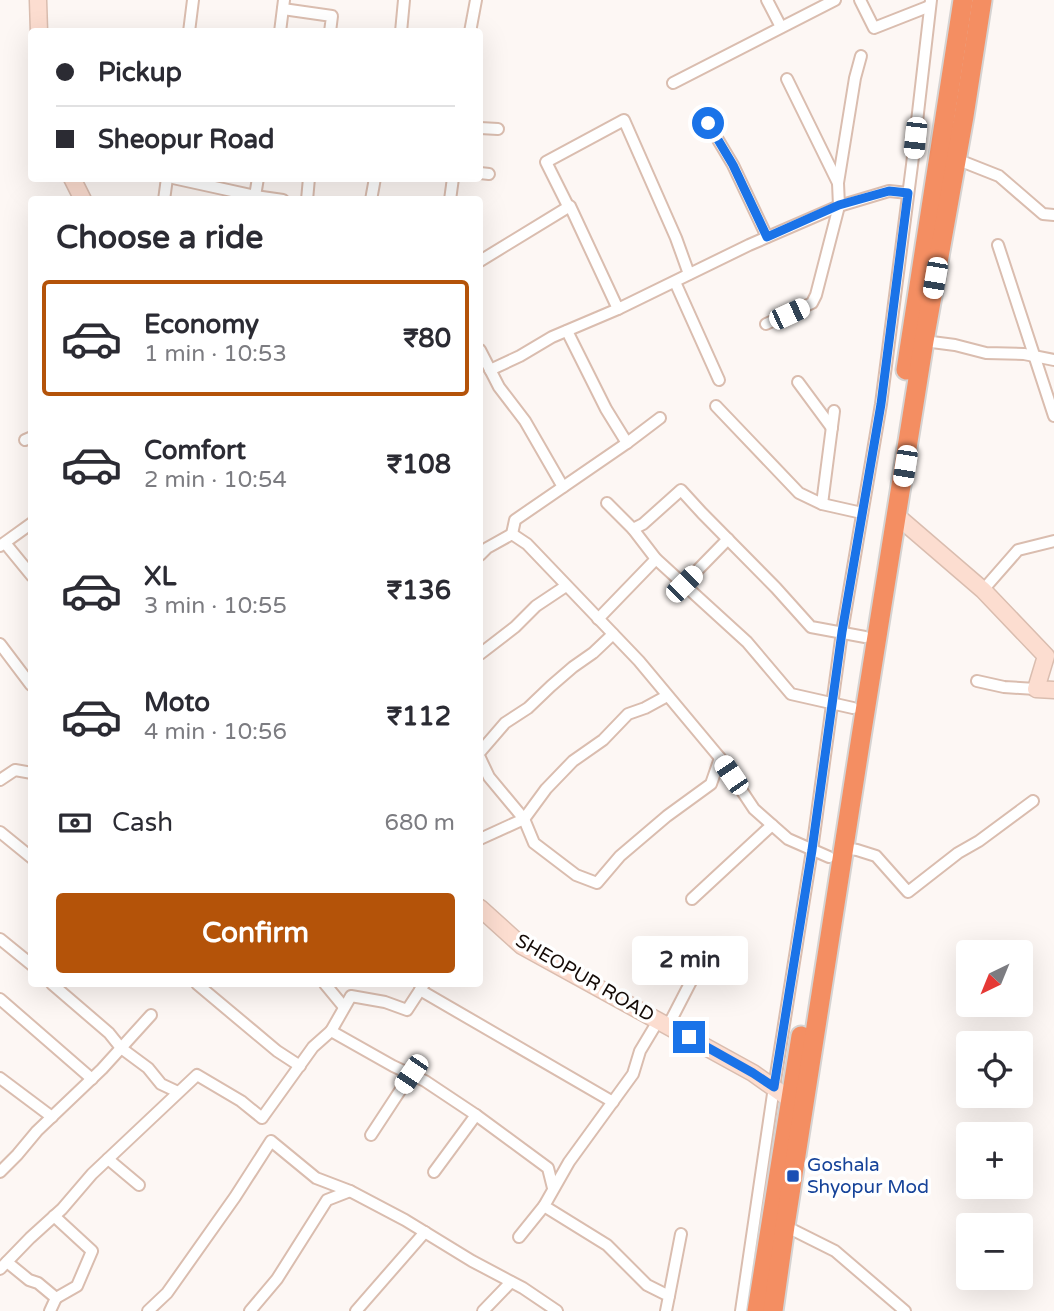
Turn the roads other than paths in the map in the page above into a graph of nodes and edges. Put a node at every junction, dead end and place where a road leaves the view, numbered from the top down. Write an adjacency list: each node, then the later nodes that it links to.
1 (38, 0): 13 (street)
2 (192, 0): 14 (street)
3 (404, 0): 17 (street)
4 (476, 0): 18 (street)
5 (767, 0): 12 (street)
6 (835, 0): 12 (street)
7 (860, 0): 10 (street)
8 (963, 0): 75 (highway)
9 (982, 0): 25 (highway)
10 (930, 3): 29 (street)
11 (284, 4): 15 (street); 16 (street)
12 (781, 27): 21 (street)
13 (39, 28)
14 (189, 28)
15 (281, 28)
16 (330, 28)
17 (401, 28)
18 (471, 28)
19 (861, 56): 28 (street)
20 (787, 79): 28 (street)
21 (673, 82)
22 (708, 123): 34 (street)
23 (483, 128): 24 (street)
24 (498, 129)
25 (956, 159): 33 (street); 42 (highway)
26 (191, 182): 30 (street)
27 (257, 182): 30 (street)
28 (838, 183): 31 (street)
29 (908, 193): 31 (street); 58 (street)
30 (255, 196)
31 (839, 205): 34 (street); 40 (street)
32 (569, 208): 36 (street); 37 (street); 39 (street)
33 (1054, 215)
34 (767, 237): 37 (street)
35 (999, 245): 44 (street)
36 (483, 259)
37 (689, 274): 38 (street)
38 (674, 282): 39 (street); 47 (street)
39 (618, 309): 41 (street)
40 (766, 324)
41 (568, 331): 46 (street); 54 (street)
42 (924, 341): 44 (street); 59 (highway)
43 (483, 356): 46 (street)
44 (1036, 357): 45 (street); 51 (street)
45 (1054, 360)
46 (490, 370): 55 (street)
47 (719, 380)
48 (798, 382): 53 (street)
49 (716, 406): 57 (street)
50 (834, 411): 53 (street)
51 (1054, 416)
52 (660, 418): 54 (street)
53 (832, 428): 57 (street)
54 (626, 443): 55 (street)
55 (563, 487): 62 (street)
56 (607, 503): 61 (street)
57 (822, 504): 58 (street)
58 (862, 513): 73 (street)
59 (897, 516): 71 (street); 96 (highway)
60 (28, 527): 65 (street)
61 (633, 529): 63 (street); 67 (street)
62 (512, 534): 66 (street); 70 (street)
63 (728, 539): 69 (street); 73 (street)
64 (1054, 541): 71 (street)
65 (2, 545): 68 (street)
66 (483, 552)
67 (656, 559): 69 (street); 72 (street)
68 (28, 572)
69 (684, 584): 84 (street)
70 (566, 586): 72 (street); 77 (street)
71 (983, 590): 78 (street)
72 (598, 619): 74 (street)
73 (842, 632): 75 (street); 84 (street)
74 (613, 634): 83 (street); 86 (street)
75 (865, 637): 85 (highway)
76 (0, 644): 79 (street)
77 (483, 652)
78 (1050, 655): 81 (street)
79 (28, 681)
80 (976, 681): 81 (street)
81 (1036, 689): 82 (street)
82 (1054, 690)
83 (667, 696): 87 (street); 92 (street)
84 (832, 704): 85 (street); 96 (street)
85 (853, 708): 96 (highway)
86 (483, 749)
87 (720, 758): 92 (street); 93 (street)
88 (483, 765): 92 (street)
89 (28, 772): 90 (street)
90 (0, 780)
91 (1033, 801): 96 (street)
92 (524, 819): 95 (street)
93 (772, 825): 96 (street); 98 (street)
94 (0, 832): 97 (street)
95 (483, 838)
96 (828, 852): 117 (street); 120 (highway)
97 (28, 855)
98 (692, 899)
99 (483, 911): 110 (street, SHEOPUR ROAD)
100 (0, 939): 101 (street)
101 (28, 962)
102 (701, 962): 110 (street)
103 (55, 987): 112 (street)
104 (201, 987): 113 (street)
105 (327, 987): 108 (street)
106 (422, 987): 108 (street); 119 (street)
107 (0, 999): 116 (street)
108 (344, 1007): 111 (street)
109 (151, 1015): 112 (street)
110 (663, 1023): 117 (street, SHEOPUR ROAD); 119 (street)
111 (331, 1031): 113 (street); 114 (street)
112 (121, 1048): 116 (street); 118 (street)
113 (300, 1066): 118 (street)
114 (411, 1074): 121 (street); 123 (street)
115 (0, 1078): 122 (street)
116 (92, 1079): 122 (street)
117 (774, 1087): 120 (street, SHEOPUR ROAD); 147 (street)
118 (178, 1092): 124 (street)
119 (613, 1102): 128 (street)
120 (797, 1103): 132 (highway); 148 (highway)
121 (476, 1115): 126 (street); 128 (street)
122 (52, 1117): 125 (street)
123 (371, 1135)
124 (108, 1159): 127 (street); 131 (street)
125 (0, 1172)
126 (434, 1172)
127 (139, 1185)
128 (553, 1188): 130 (street)
129 (350, 1191): 133 (street); 141 (street); 142 (street)
130 (544, 1206): 135 (street); 138 (street)
131 (54, 1216): 136 (street); 139 (street)
132 (785, 1226): 149 (highway); 150 (street)
133 (425, 1232): 137 (street); 143 (street)
134 (681, 1234): 138 (street)
135 (519, 1237)
136 (4, 1266): 139 (street)
137 (511, 1282): 144 (street); 145 (street)
138 (669, 1296): 146 (street)
139 (57, 1298): 140 (street)
140 (50, 1311)
141 (148, 1311)
142 (250, 1311)
143 (356, 1311)
144 (483, 1311)
145 (557, 1311)
146 (666, 1311)
147 (741, 1311)
148 (757, 1311)
149 (774, 1311)
150 (905, 1311)

